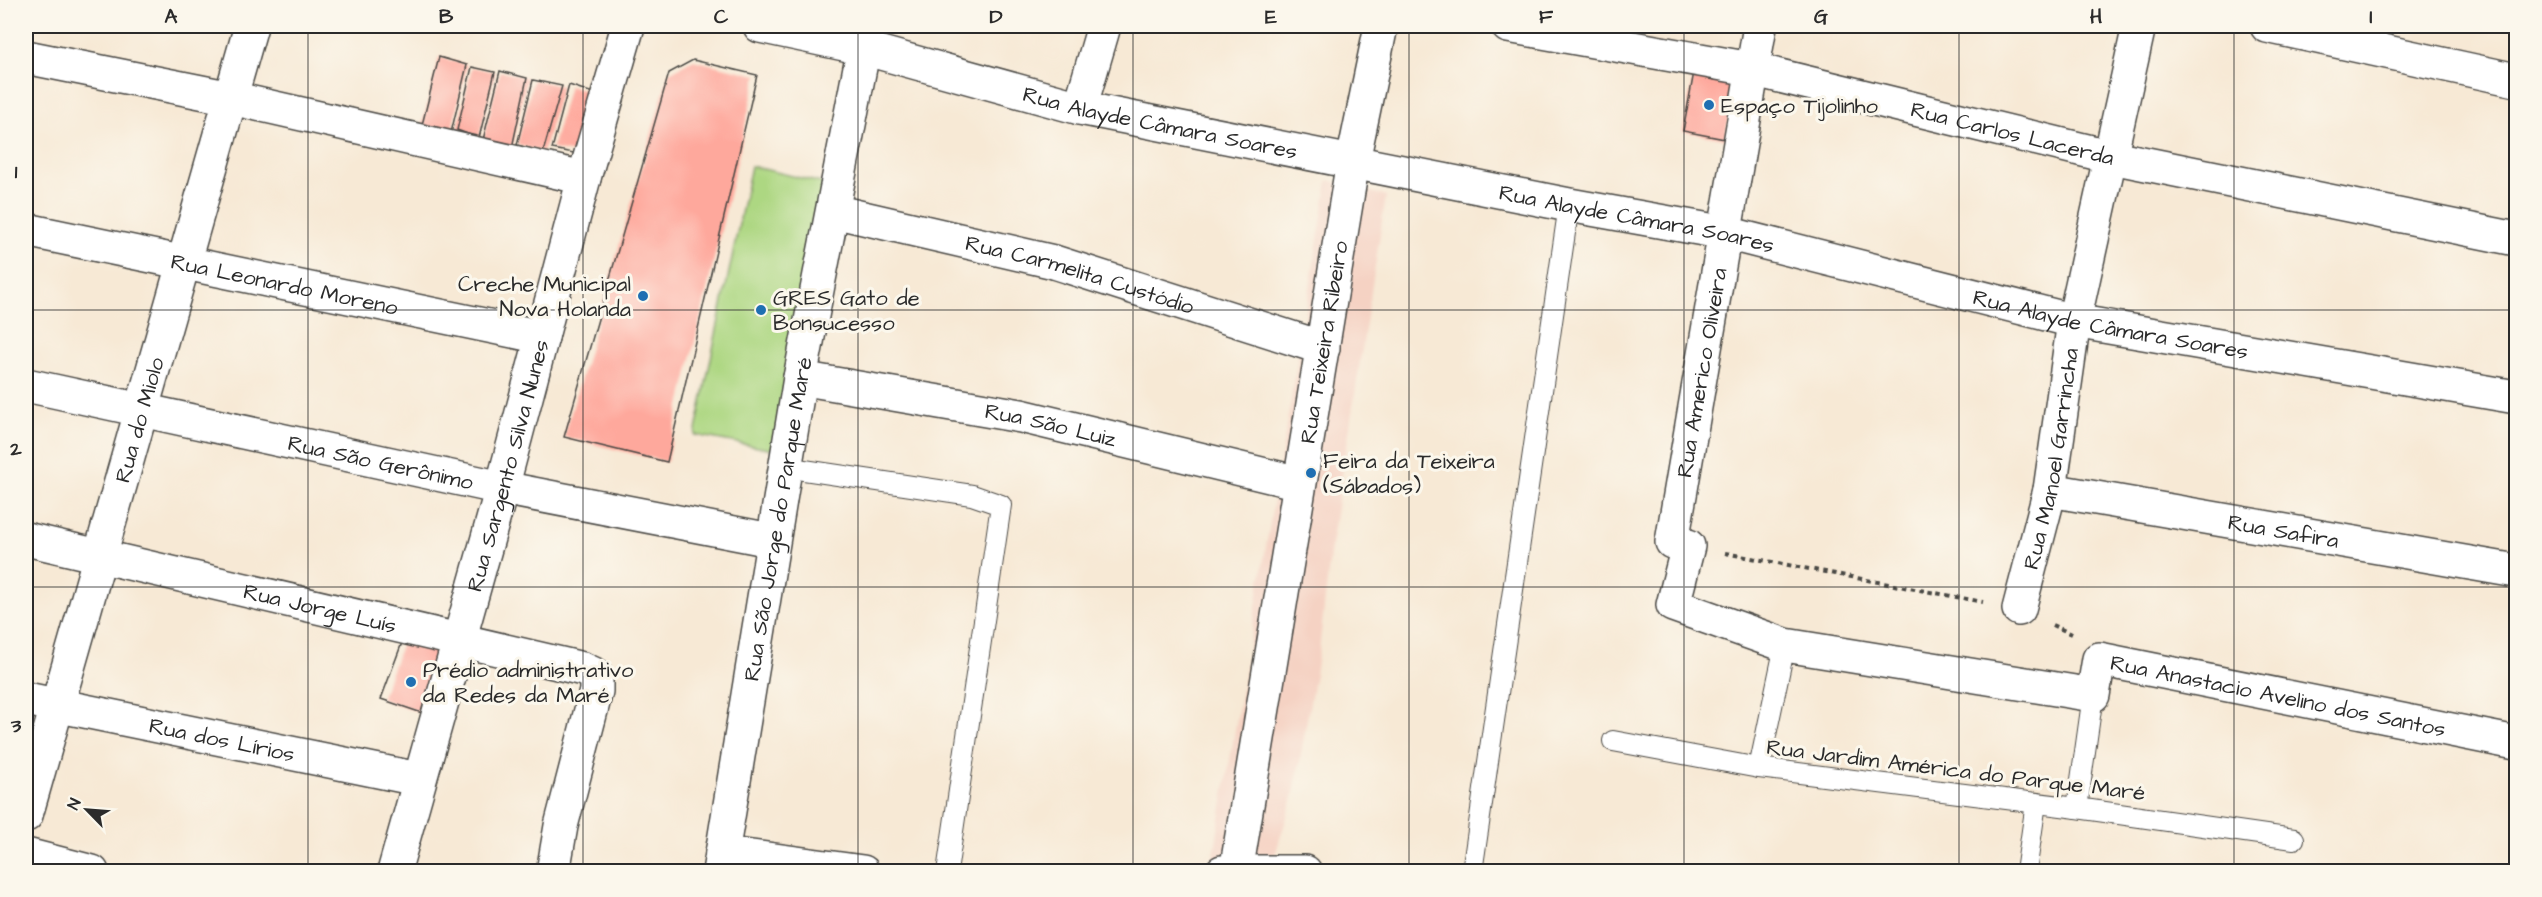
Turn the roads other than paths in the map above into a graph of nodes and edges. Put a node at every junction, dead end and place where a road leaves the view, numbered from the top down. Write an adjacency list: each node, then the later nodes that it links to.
1 (251, 26): 14 (street, Rua do Miolo)
2 (628, 26): 18 (street, Rua Sargento Silva Nunes)
3 (760, 26): 10 (street, Rua Alayde Câmara Soares)
4 (1104, 26): 15 (street)
5 (1381, 26): 17 (street, Rua Teixeira Ribeiro)
6 (1508, 26): 12 (street, Rua Carlos Lacerda)
7 (1760, 26): 12 (street, Rua Americo Oliveira)
8 (2139, 26): 16 (street, Rua Manoel Garrincha)
9 (2267, 26): 13 (street)
10 (865, 37): 15 (street, Rua Alayde Câmara Soares); 20 (street, Rua São Jorge do Parque Maré)
11 (26, 57): 14 (street)
12 (1751, 69): 16 (street, Rua Carlos Lacerda); 22 (street, Rua Americo Oliveira)
13 (2517, 80)
14 (231, 98): 18 (street); 24 (street, Rua do Miolo)
15 (1080, 108): 17 (street, Rua Alayde Câmara Soares)
16 (2112, 156): 23 (street, Rua Carlos Lacerda); 25 (street, Rua Manoel Garrincha)
17 (1353, 161): 19 (street, Rua Alayde Câmara Soares); 27 (street, Rua Teixeira Ribeiro)
18 (584, 177): 26 (street, Rua Sargento Silva Nunes)
19 (1569, 205): 22 (street, Rua Alayde Câmara Soares); 63 (lane)
20 (833, 211): 27 (street, Rua Carmelita Custódio); 28 (street, Rua São Jorge do Parque Maré)
21 (26, 230): 24 (street, Rua Leonardo Moreno)
22 (1726, 233): 25 (street, Rua Alayde Câmara Soares); 42 (street, Rua Americo Oliveira)
23 (2517, 239)
24 (184, 263): 26 (street, Rua Leonardo Moreno); 31 (street, Rua do Miolo)
25 (2074, 321): 30 (street, Rua Alayde Câmara Soares); 35 (street, Rua Manoel Garrincha)
26 (542, 337): 34 (street, Rua Sargento Silva Nunes)
27 (1323, 348): 33 (street, Rua Teixeira Ribeiro)
28 (800, 378): 32 (street, Rua São Jorge do Parque Maré); 33 (street, Rua São Luiz)
29 (26, 386): 31 (street, Rua São Gerônimo)
30 (2517, 398)
31 (141, 411): 34 (street, Rua São Gerônimo); 38 (street, Rua do Miolo)
32 (784, 467): 37 (street, Rua São Jorge do Parque Maré); 61 (lane)
33 (1299, 483): 56 (street, Rua Teixeira Ribeiro)
34 (502, 488): 37 (street, Rua São Gerônimo); 41 (street, Rua Sargento Silva Nunes)
35 (2050, 490): 39 (street, Rua Safira); 40 (street, Rua Manoel Garrincha)
36 (26, 539): 38 (street, Rua Jorge Luís)
37 (771, 540): 55 (street, Rua São Jorge do Parque Maré)
38 (100, 555): 41 (street, Rua Jorge Luís); 45 (street, Rua do Miolo)
39 (2517, 571)
40 (2019, 609)
41 (458, 642): 49 (street, Rua Sargento Silva Nunes); 59 (street, Rua Jorge Luís)
42 (1785, 645): 43 (street, Rua Anastacio Avelino dos Santos); 48 (lane)
43 (2093, 695): 47 (street, Rua Anastacio Avelino dos Santos); 51 (lane)
44 (26, 699): 45 (street, Rua dos Lírios)
45 (57, 706): 49 (street, Rua dos Lírios); 52 (street, Rua do Miolo)
46 (1613, 741): 48 (lane, Rua Jardim América do Parque Maré)
47 (2517, 743)
48 (1759, 768): 50 (lane, Rua Jardim América do Parque Maré)
49 (418, 779): 58 (street, Rua Sargento Silva Nunes)
50 (2036, 803): 51 (lane, Rua Jardim América do Parque Maré); 64 (lane)
51 (2077, 808): 53 (lane, Rua Jardim América do Parque Maré)
52 (26, 815)
53 (2294, 839)
54 (26, 855): 57 (street)
55 (721, 862): 60 (street)
56 (1232, 871): 62 (street)
57 (92, 872)
58 (394, 872)
59 (553, 872)
60 (863, 872)
61 (947, 872)
62 (1305, 872)
63 (1472, 872)
64 (2026, 872)

